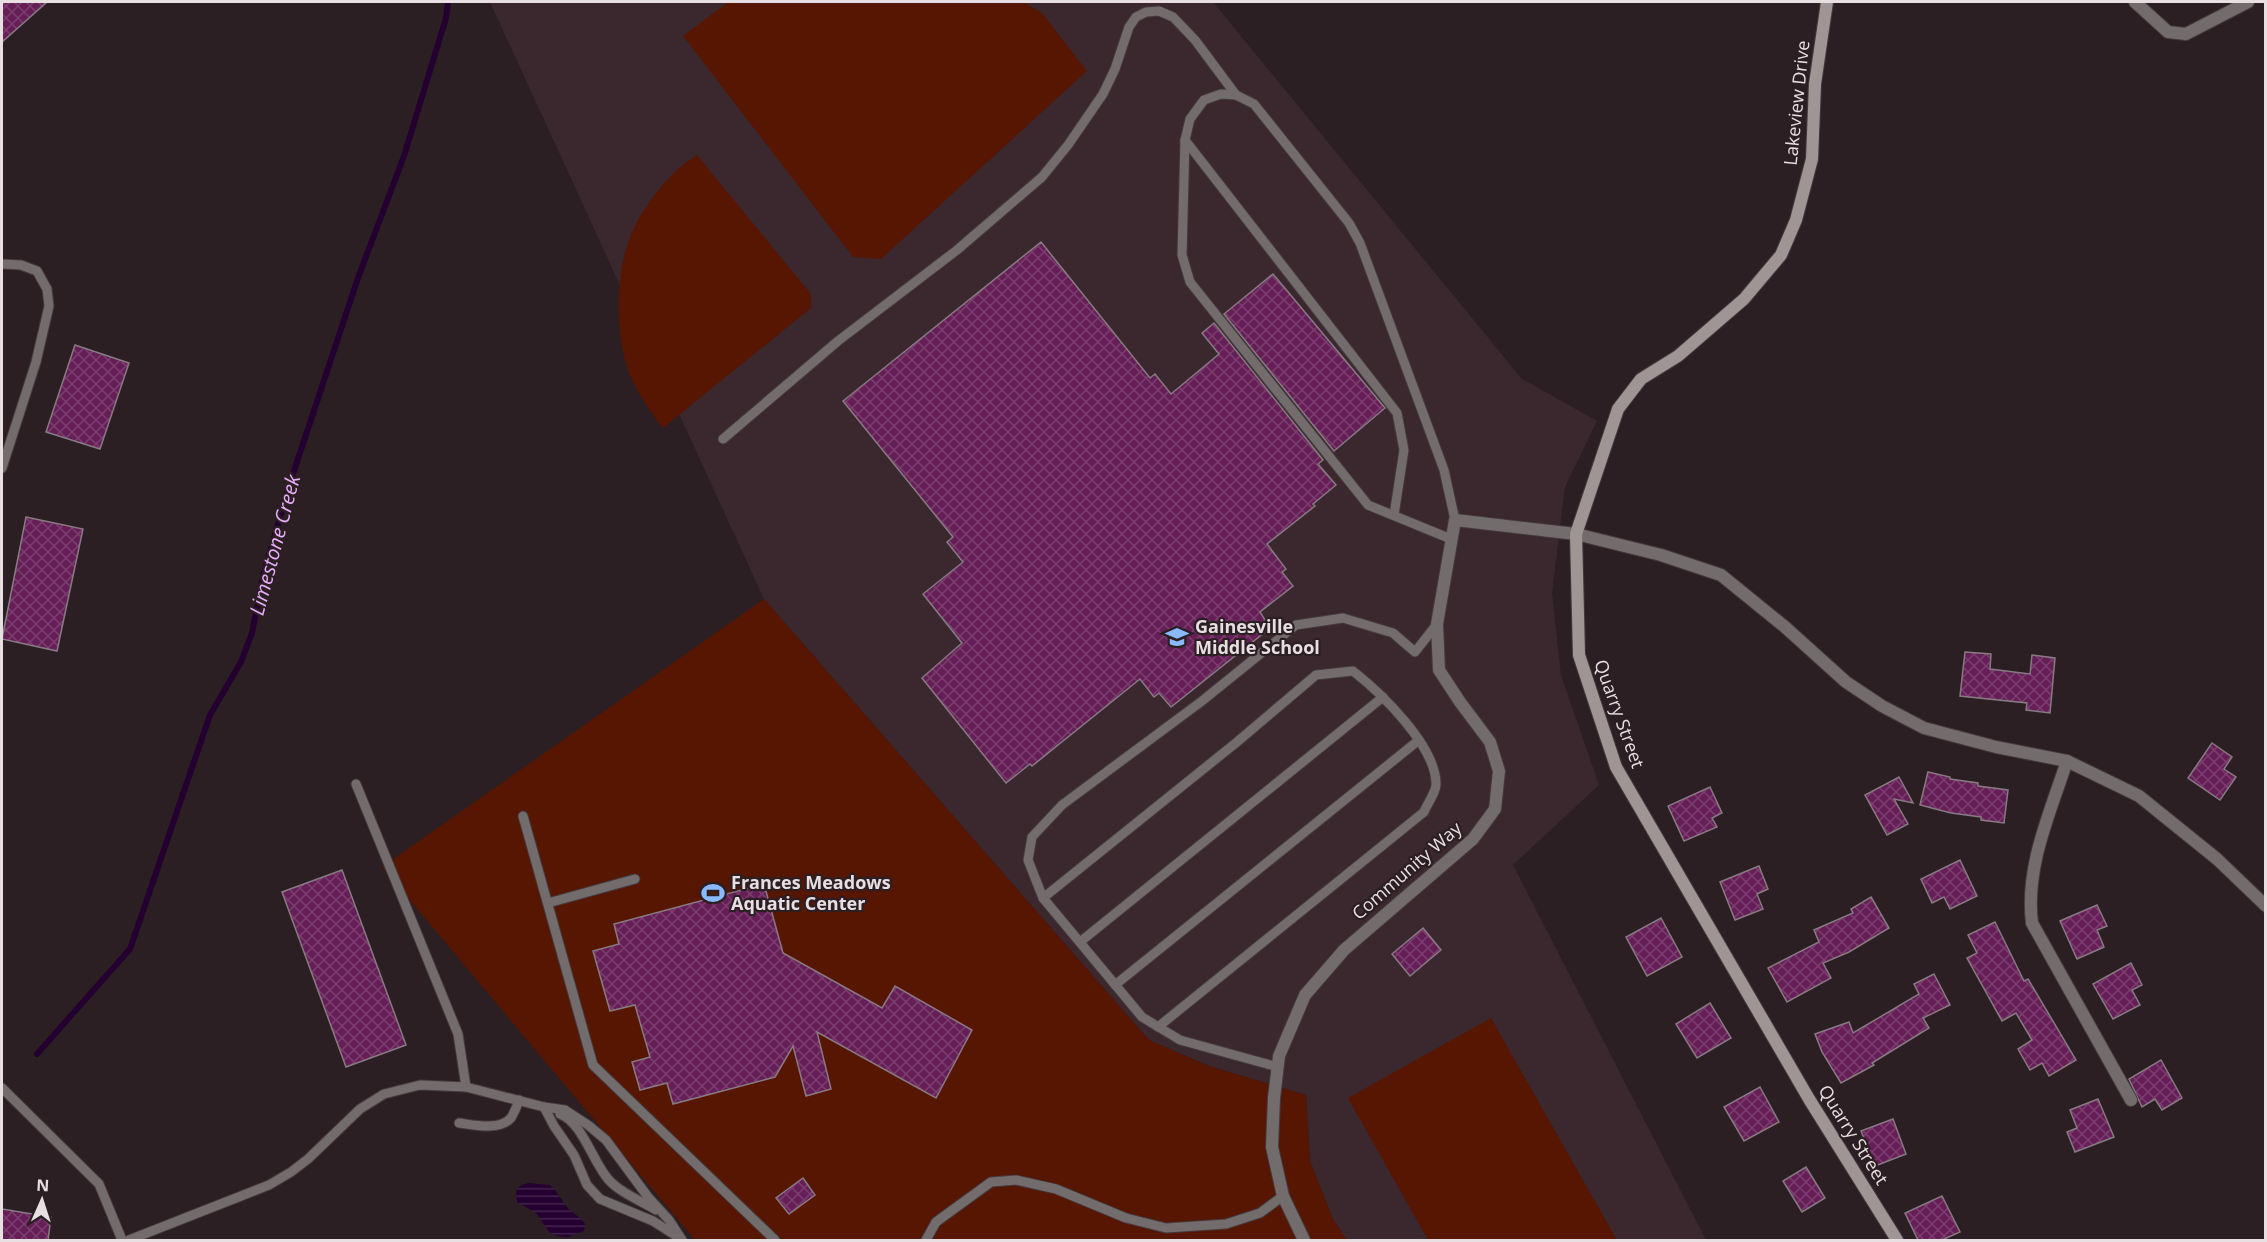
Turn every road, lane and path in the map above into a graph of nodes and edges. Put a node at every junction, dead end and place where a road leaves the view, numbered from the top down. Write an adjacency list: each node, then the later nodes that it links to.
1 (1827, 2): 7 (street, Lakeview Drive)
2 (2135, 2): 3 (street)
3 (2248, 2)
4 (1236, 95): 5 (lane); 8 (lane); 11 (lane)
5 (1185, 140): 10 (lane); 10 (lane)
6 (2, 264): 9 (lane)
7 (1744, 299): 12 (street, Quarry Street)
8 (723, 439)
9 (2, 468)
10 (1394, 515): 13 (lane)
11 (1455, 520): 12 (street); 13 (street, Community Way)
12 (1576, 534): 17 (street); 42 (street, Quarry Street)
13 (1451, 539): 14 (street, Community Way)
14 (1437, 624): 21 (lane); 27 (street, Community Way)
15 (1383, 697): 16 (lane); 21 (lane); 24 (lane)
16 (1419, 740): 25 (lane); 26 (lane)
17 (2067, 761): 23 (street); 31 (street)
18 (356, 784): 28 (lane)
19 (523, 816): 22 (lane)
20 (635, 879): 22 (lane)
21 (1043, 897): 24 (lane)
22 (548, 903): 39 (lane)
23 (2265, 906)
24 (1080, 942): 25 (lane)
25 (1115, 985): 26 (lane)
26 (1158, 1027): 27 (lane)
27 (1278, 1067): 34 (street, Community Way)
28 (466, 1087): 30 (lane); 38 (lane)
29 (2, 1088): 37 (lane)
30 (519, 1100): 32 (lane); 33 (lane)
31 (2131, 1100)
32 (544, 1107): 35 (lane); 35 (lane); 36 (lane)
33 (459, 1123)
34 (1283, 1196): 40 (lane); 41 (street, Community Way)
35 (665, 1215): 36 (lane)
36 (681, 1239)
37 (122, 1240)
38 (129, 1240)
39 (775, 1240)
40 (926, 1240)
41 (1304, 1240)
42 (1897, 1240)

